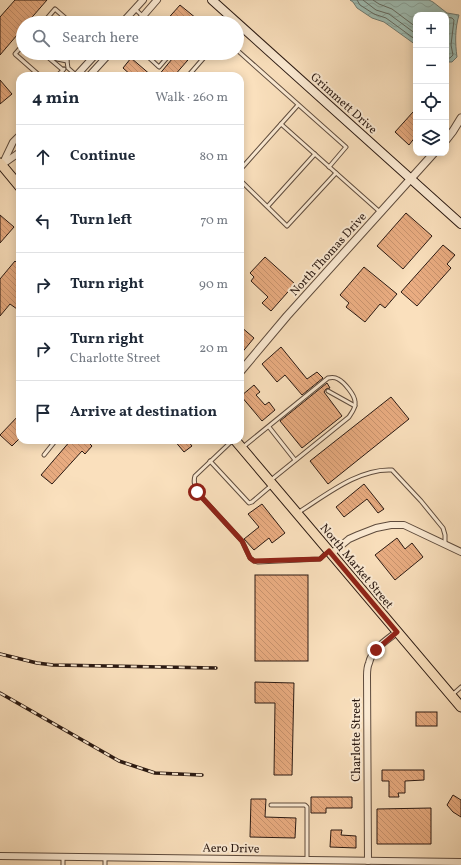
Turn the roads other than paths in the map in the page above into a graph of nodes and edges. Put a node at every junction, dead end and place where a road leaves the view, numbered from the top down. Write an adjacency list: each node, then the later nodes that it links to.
1 (143, 0): 4 (street)
2 (157, 0): 8 (street)
3 (212, 0): 9 (main road, Grimmett Drive)
4 (135, 9): 7 (street); 8 (lane)
5 (49, 16): 6 (lane)
6 (63, 16)
7 (128, 16)
8 (143, 16)
9 (230, 16)
10 (244, 29): 40 (main road, Grimmett Drive)
11 (244, 56): 28 (lane)
12 (22, 60): 23 (lane)
13 (51, 60): 22 (lane)
14 (62, 60): 20 (lane)
15 (91, 60): 25 (street)
16 (102, 60): 26 (street)
17 (152, 60): 18 (lane)
18 (165, 60)
19 (202, 60): 27 (lane)
20 (67, 61): 21 (lane)
21 (68, 68): 22 (lane); 24 (lane)
22 (63, 70)
23 (35, 72)
24 (72, 72)
25 (80, 72)
26 (92, 72)
27 (191, 72)
28 (298, 105): 30 (lane); 38 (lane)
29 (461, 118): 31 (street)
30 (281, 124): 33 (lane); 37 (lane)
31 (449, 136)
32 (16, 139): 36 (street)
33 (315, 154): 38 (lane); 43 (lane)
34 (16, 155): 36 (street)
35 (431, 156): 40 (street, North Thomas Drive)
36 (1, 164): 41 (main road)
37 (244, 166)
38 (329, 167): 39 (lane)
39 (336, 173): 43 (lane); 44 (lane)
40 (411, 178): 44 (street, North Thomas Drive); 45 (main road, Grimmett Drive)
41 (16, 182)
42 (244, 184): 43 (lane)
43 (268, 206)
44 (380, 212): 46 (street, North Thomas Drive)
45 (461, 224)
46 (244, 367)
47 (328, 391): 48 (lane)
48 (355, 406): 49 (lane); 55 (lane)
49 (269, 427): 53 (lane); 55 (lane)
50 (53, 444): 54 (lane)
51 (230, 444): 56 (lane)
52 (238, 444): 53 (main road, North Market Street)
53 (242, 448): 57 (main road, North Market Street)
54 (44, 455)
55 (295, 460): 57 (lane)
56 (210, 462): 57 (lane); 60 (lane)
57 (271, 483): 58 (main road, North Market Street)
58 (297, 513): 59 (lane); 60 (main road, North Market Street)
59 (445, 544): 60 (street); 61 (street)
60 (330, 552): 62 (main road, North Market Street)
61 (461, 552)
62 (397, 632): 64 (main road, North Market Street); 71 (street, Charlotte Street)
63 (461, 687): 64 (lane)
64 (451, 695): 65 (main road, North Market Street)
65 (461, 707)
66 (271, 805): 70 (lane)
67 (0, 856): 68 (street, Aero Drive)
68 (63, 857): 69 (street, Aero Drive); 73 (lane)
69 (105, 857): 70 (street, Aero Drive); 74 (lane)
70 (307, 860): 71 (street, Aero Drive)
71 (368, 861): 72 (street, Aero Drive)
72 (461, 862)
73 (63, 865)
74 (105, 865)

